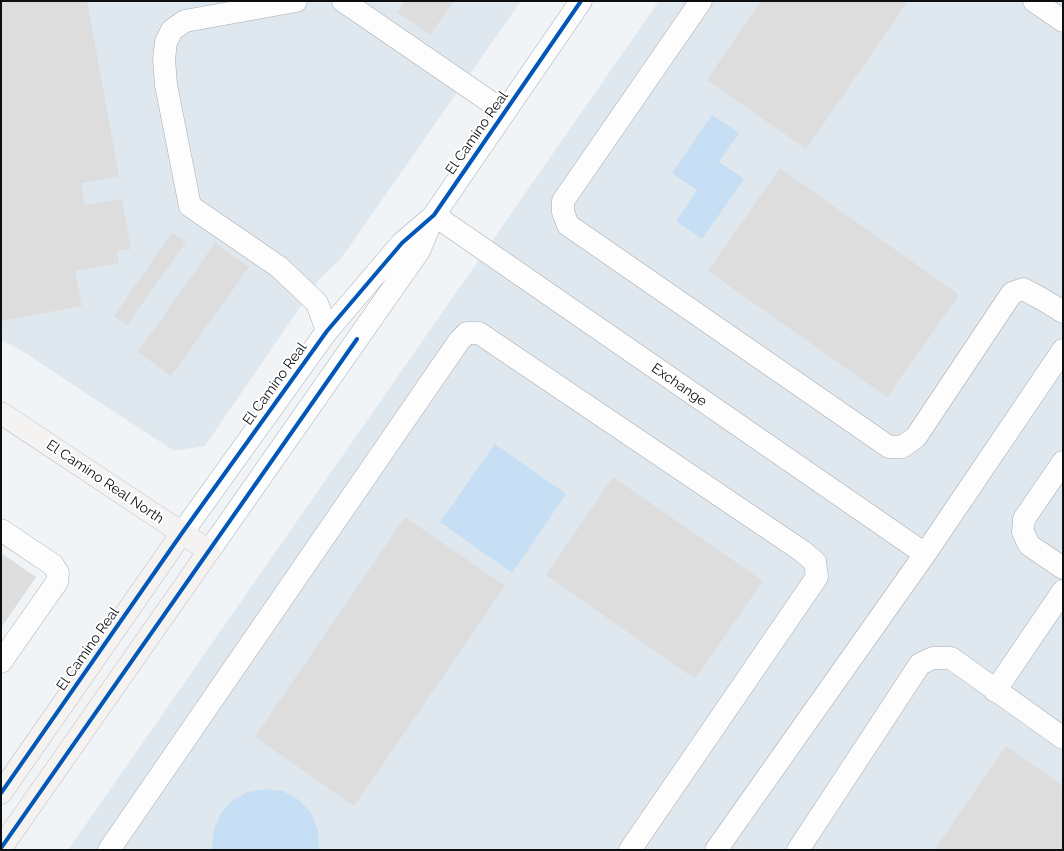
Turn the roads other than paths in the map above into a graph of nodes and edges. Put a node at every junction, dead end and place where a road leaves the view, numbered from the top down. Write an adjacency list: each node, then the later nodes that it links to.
1 (296, 1): 10 (street)
2 (343, 1): 7 (street)
3 (581, 1): 7 (street, El Camino Real)
4 (700, 1): 9 (street)
5 (1034, 1): 6 (street)
6 (1063, 20)
7 (505, 112): 8 (street, El Camino Real)
8 (434, 215): 10 (street, El Camino Real); 16 (street, El Camino Real); 17 (street, Exchange)
9 (1063, 312)
10 (327, 331): 15 (street, El Camino Real)
11 (1063, 350): 17 (street)
12 (1, 413): 15 (main road, El Camino Real North)
13 (1063, 462): 18 (street)
14 (1, 530): 20 (street)
15 (182, 533): 16 (main road, El Camino Real North); 23 (main road, El Camino Real)
16 (209, 552): 24 (main road, El Camino Real)
17 (925, 554): 27 (street)
18 (1063, 568)
19 (1063, 591): 21 (street)
20 (1, 662)
21 (995, 691): 22 (street); 28 (street)
22 (1063, 738)
23 (1, 793)
24 (1, 848)
25 (635, 848): 26 (street)
26 (109, 850)
27 (716, 850)
28 (798, 850)

